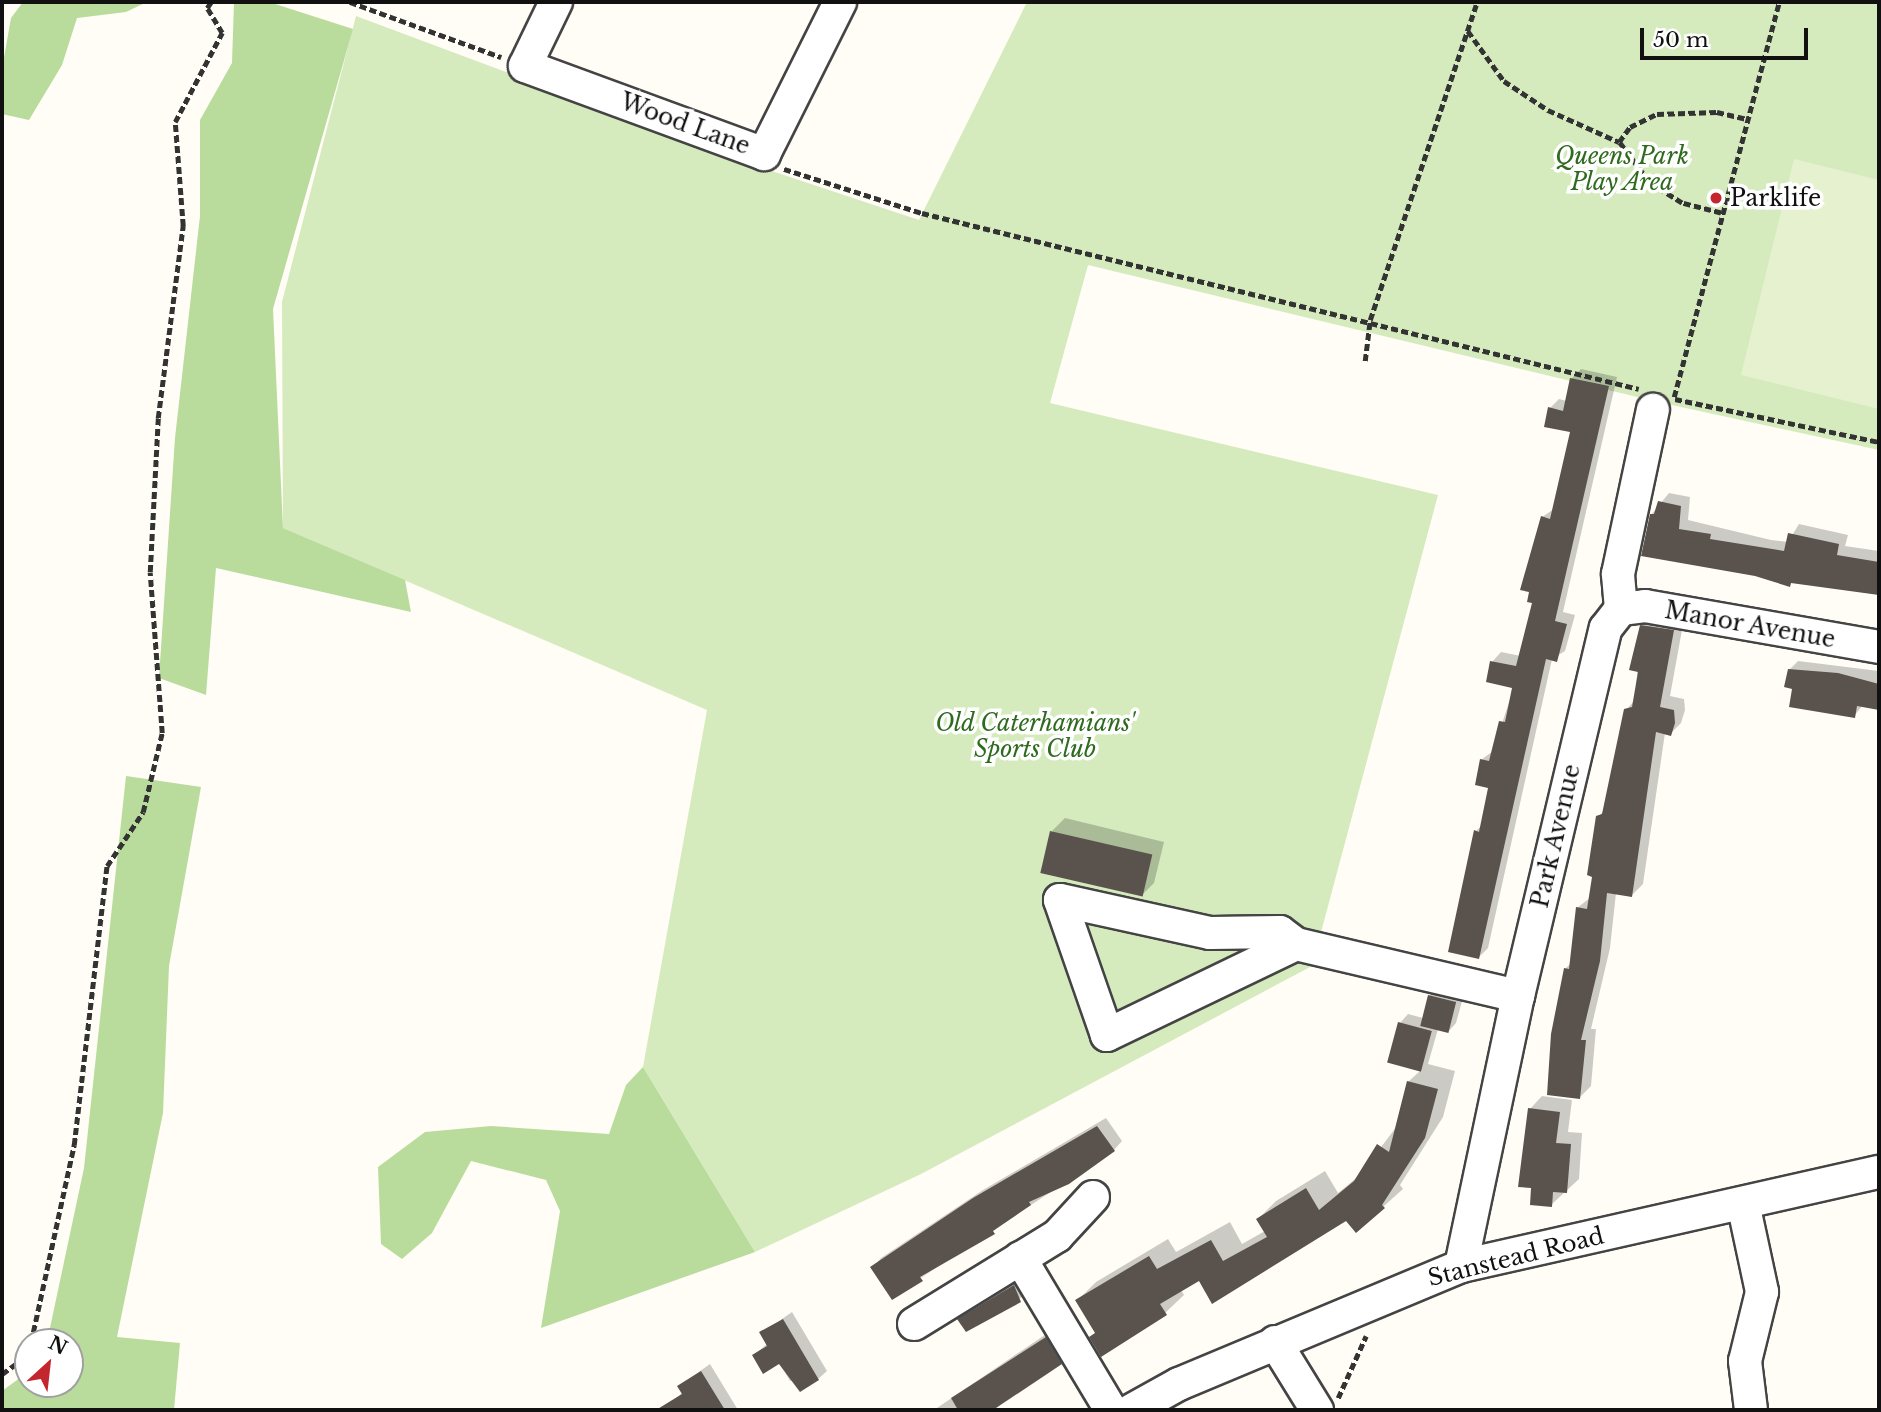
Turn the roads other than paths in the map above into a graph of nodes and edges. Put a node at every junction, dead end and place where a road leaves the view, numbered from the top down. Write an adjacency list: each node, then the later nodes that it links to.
1 (556, 2): 2 (street, Wood Lane)
2 (840, 2)
3 (1659, 399): 4 (street)
4 (1621, 609): 5 (street, Manor Avenue); 7 (street, Park Avenue)
5 (1879, 647)
6 (1296, 944): 6 (street); 7 (street)
7 (1518, 996): 12 (street, Park Avenue)
8 (1879, 1172): 10 (street, Stanstead Road)
9 (1093, 1197): 11 (street)
10 (1743, 1203): 12 (street, Stanstead Road); 18 (street)
11 (1020, 1258): 13 (street); 15 (street)
12 (1461, 1266): 14 (street, Stanstead Road)
13 (914, 1324)
14 (1276, 1342): 16 (street, Stanstead Road); 17 (street)
15 (1111, 1410)
16 (1132, 1410)
17 (1317, 1410)
18 (1751, 1410)

